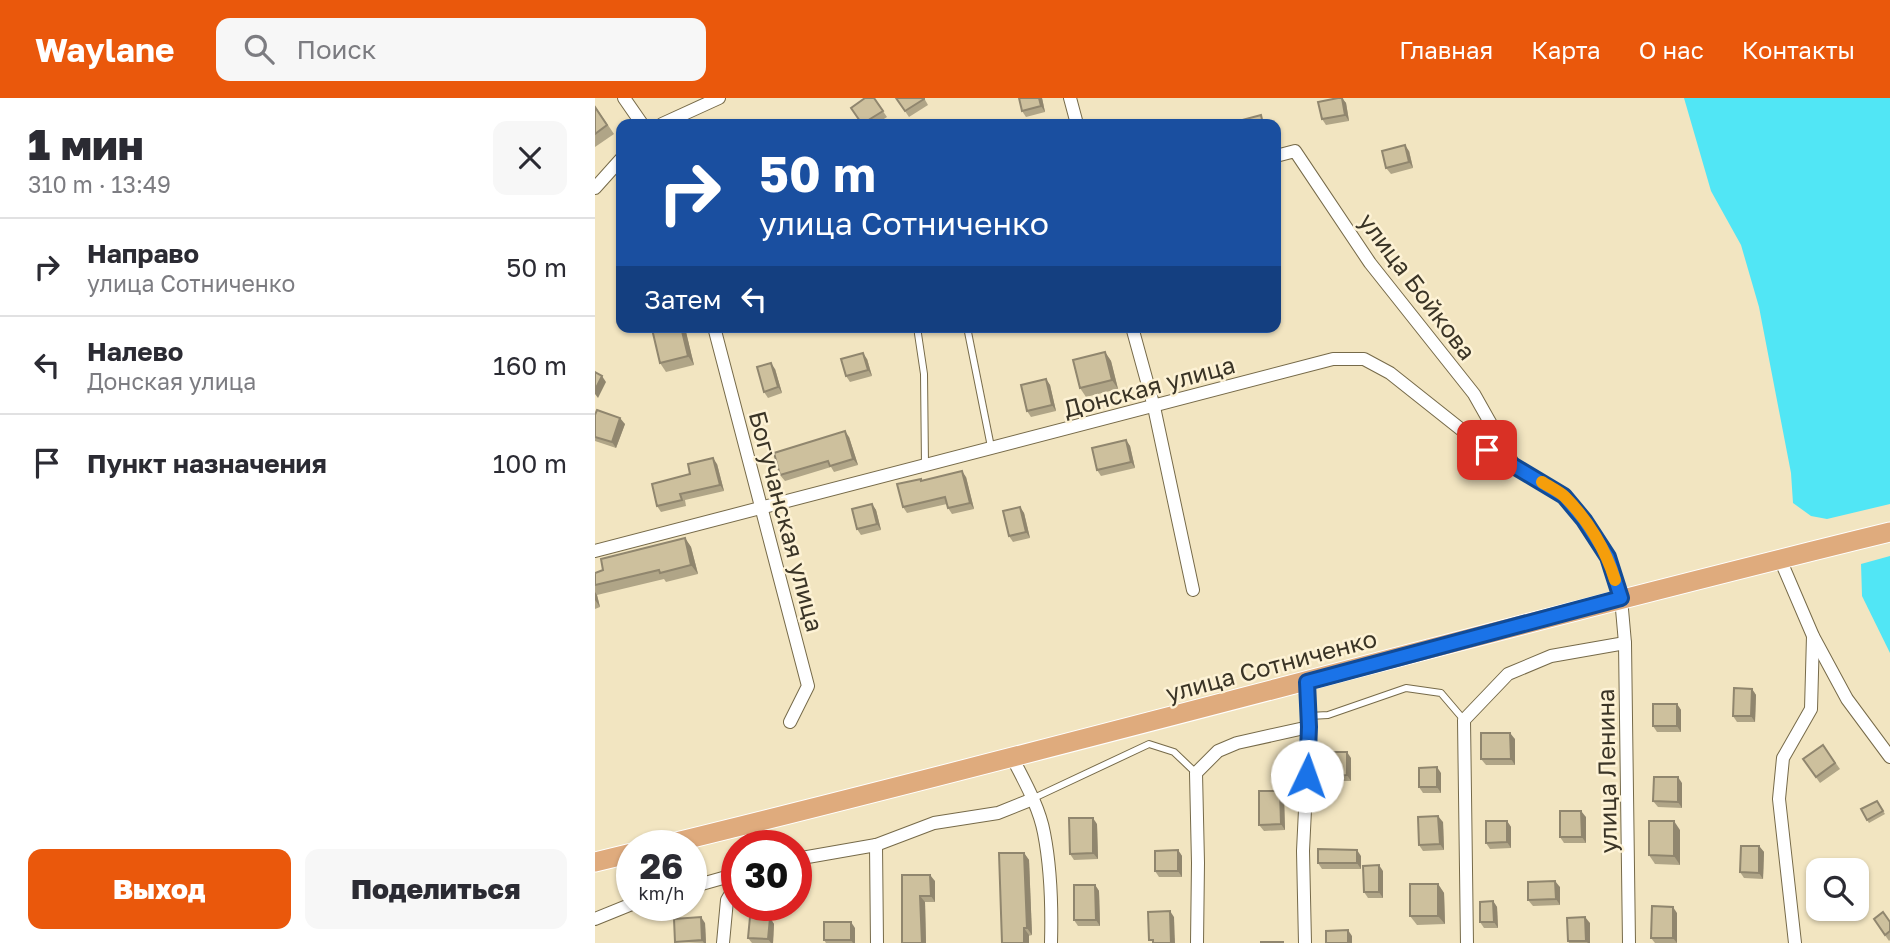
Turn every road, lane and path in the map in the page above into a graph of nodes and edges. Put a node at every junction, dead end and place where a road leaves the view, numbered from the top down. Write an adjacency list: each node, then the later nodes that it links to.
1 (624, 98): 4 (street)
2 (719, 98): 5 (street)
3 (1070, 98): 6 (street)
4 (639, 119)
5 (673, 119)
6 (1076, 119)
7 (1281, 155): 17 (street, улица Бойкова)
8 (616, 165): 9 (street)
9 (595, 188)
10 (716, 333): 18 (street, Богучанская улица)
11 (918, 333): 16 (lane)
12 (968, 333): 15 (lane)
13 (1134, 333): 14 (street)
14 (1154, 407): 15 (street, Донская улица); 17 (street, Донская улица); 22 (street)
15 (992, 449): 16 (street, Донская улица)
16 (925, 466): 18 (street, Донская улица)
17 (1514, 466): 23 (street, Донская улица)
18 (762, 508): 20 (street, Донская улица); 28 (street, Богучанская улица)
19 (1890, 532): 21 (main road, улица Сотниченко)
20 (595, 551)
21 (1780, 559): 23 (main road, улица Сотниченко); 24 (street)
22 (1193, 590)
23 (1621, 598): 25 (street, улица Ленина); 26 (main road, улица Сотниченко)
24 (1813, 636): 31 (street); 49 (street)
25 (1625, 642): 27 (street); 48 (street, улица Ленина)
26 (1307, 682): 29 (street); 30 (main road, улица Сотниченко)
27 (1464, 719): 29 (lane); 47 (street)
28 (790, 722)
29 (1309, 722): 32 (street); 46 (street)
30 (1011, 757): 33 (street); 34 (main road, улица Сотниченко)
31 (1890, 757)
32 (1196, 773): 33 (lane); 45 (street)
33 (1033, 799): 35 (street); 44 (street)
34 (707, 834)
35 (876, 845): 36 (street); 43 (street)
36 (812, 856)
37 (616, 857): 38 (main road)
38 (595, 862)
39 (616, 910): 40 (street)
40 (595, 919)
41 (725, 921): 42 (street)
42 (723, 943)
43 (877, 943)
44 (1052, 943)
45 (1196, 943)
46 (1305, 943)
47 (1467, 943)
48 (1629, 943)
49 (1794, 943)

